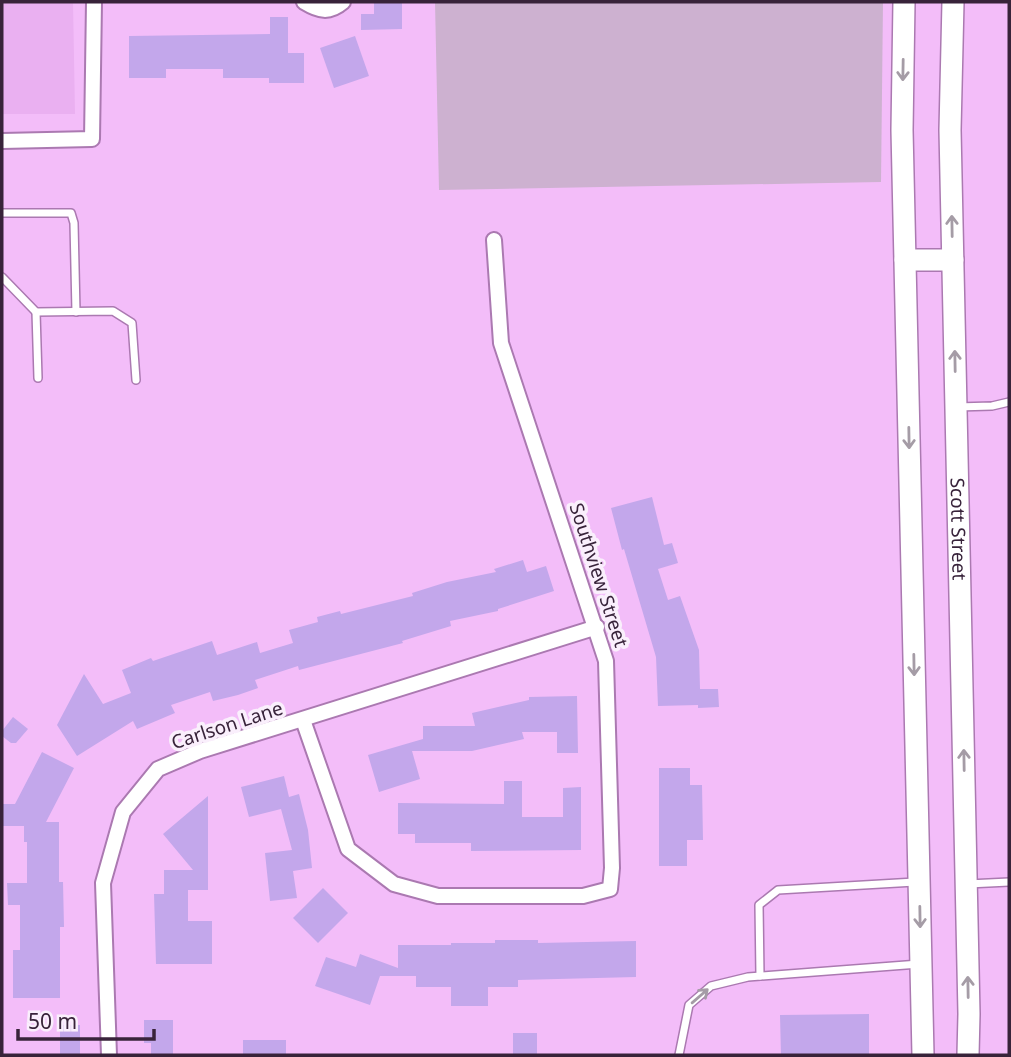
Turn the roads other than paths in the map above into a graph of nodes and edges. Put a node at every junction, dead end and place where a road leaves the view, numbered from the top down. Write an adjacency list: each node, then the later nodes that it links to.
1 (94, 2): 6 (street)
2 (304, 2): 3 (street)
3 (343, 2)
4 (904, 2): 9 (main road, one-way to 9)
5 (953, 2): 10 (main road, Scott Street, one-way to 5)
6 (2, 141)
7 (2, 213): 13 (lane)
8 (494, 240): 18 (street, Southview Street)
9 (905, 260): 10 (main road); 20 (main road, one-way to 20)
10 (953, 260): 17 (main road, Scott Street, one-way to 10)
11 (2, 277): 12 (lane)
12 (36, 312): 13 (lane); 14 (lane)
13 (76, 312): 15 (lane)
14 (38, 378)
15 (135, 380)
16 (1009, 402): 17 (lane)
17 (956, 408): 22 (main road, Scott Street, one-way to 17)
18 (597, 627): 19 (street, Carlson Lane); 19 (street, Southview Street)
19 (303, 720): 25 (street, Carlson Lane)
20 (919, 881): 23 (main road, one-way to 23); 24 (lane)
21 (1009, 882): 22 (lane)
22 (966, 884): 28 (main road, Scott Street, one-way to 22)
23 (921, 964): 24 (lane); 27 (main road)
24 (760, 976): 26 (lane, one-way to 24)
25 (109, 1055)
26 (679, 1055)
27 (923, 1055)
28 (968, 1055)

